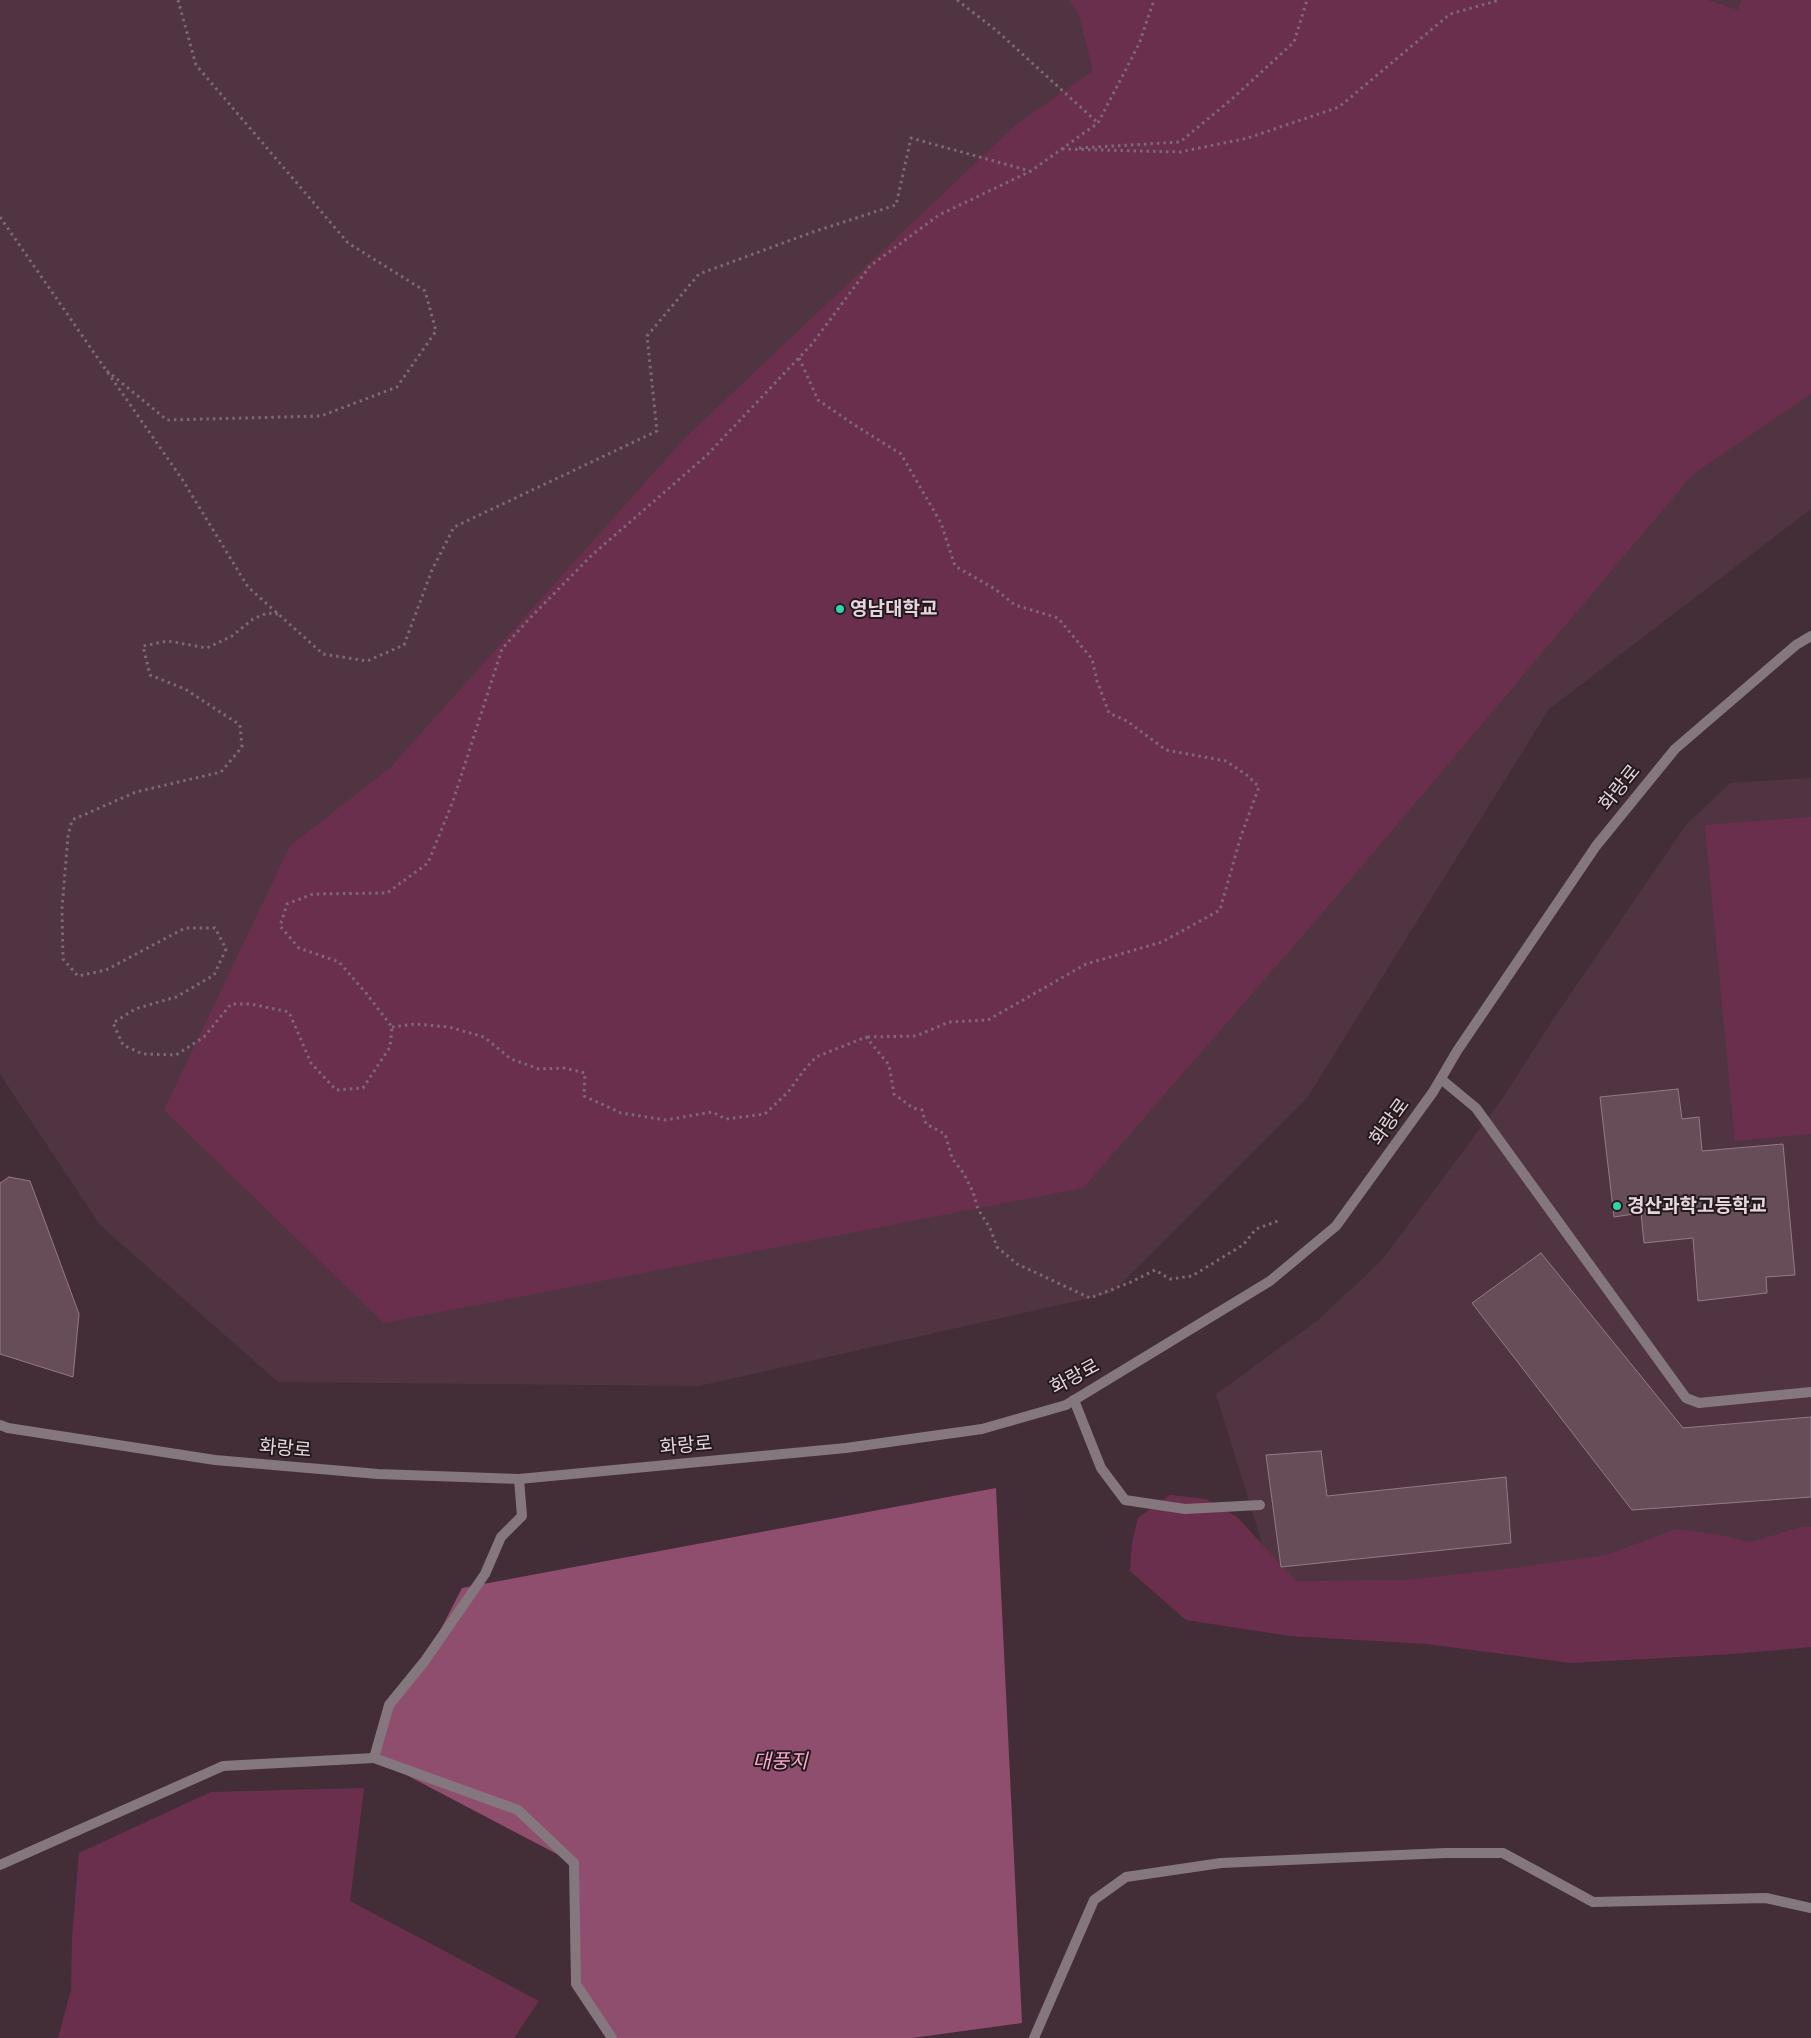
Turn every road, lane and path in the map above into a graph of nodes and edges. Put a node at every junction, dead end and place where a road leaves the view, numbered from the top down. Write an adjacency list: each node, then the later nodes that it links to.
1 (178, 0): 11 (path)
2 (957, 0): 6 (path)
3 (1154, 0): 6 (path)
4 (1307, 0): 7 (path)
5 (1500, 0): 7 (path)
6 (1098, 124): 7 (path)
7 (1062, 150): 8 (path)
8 (1031, 171): 10 (path); 12 (path)
9 (0, 217): 11 (path)
10 (799, 358): 14 (path); 15 (path)
11 (106, 370): 12 (path)
12 (278, 614): 14 (path)
13 (1811, 636): 16 (street, 화랑로)
14 (392, 1027): 15 (path)
15 (866, 1037): 17 (path)
16 (1441, 1079): 18 (street); 19 (street, 화랑로)
17 (1278, 1220)
18 (1811, 1392)
19 (1074, 1400): 21 (street, 화랑로); 22 (street)
20 (3, 1427): 21 (street, 화랑로)
21 (519, 1479): 23 (street)
22 (1260, 1505)
23 (374, 1758): 24 (street); 26 (street)
24 (0, 1865)
25 (1811, 1908): 27 (street)
26 (612, 2038)
27 (1034, 2038)

